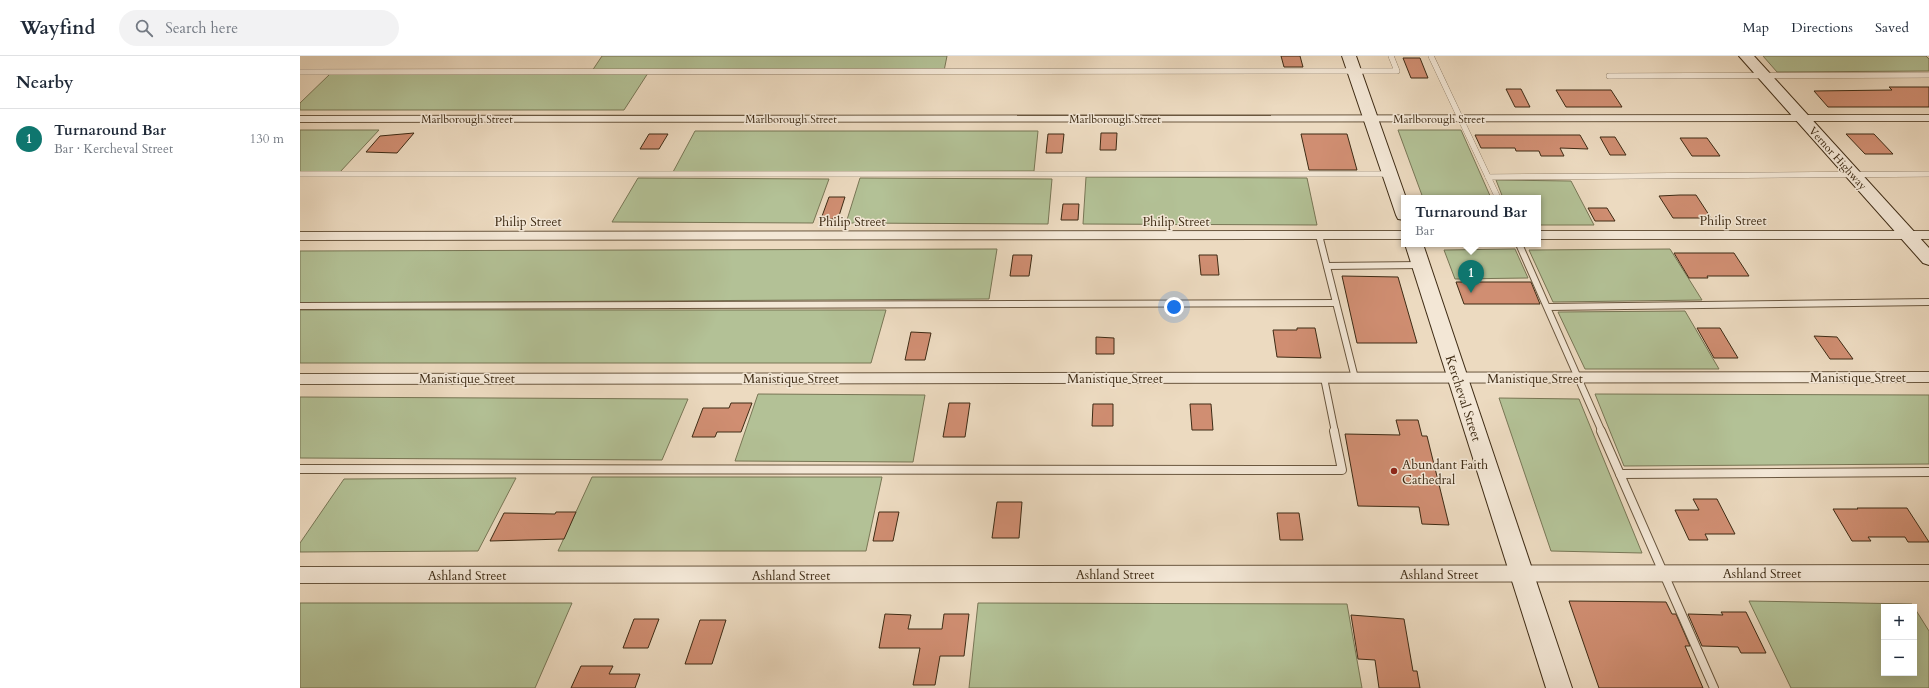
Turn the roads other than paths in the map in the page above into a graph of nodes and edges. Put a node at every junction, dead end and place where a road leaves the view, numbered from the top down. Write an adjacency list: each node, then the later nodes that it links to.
1 (1349, 56): 5 (street)
2 (1391, 56): 5 (lane)
3 (1431, 56): 14 (lane)
4 (1746, 56): 7 (street, Vernor Highway)
5 (1354, 71): 6 (lane); 13 (street)
6 (300, 72)
7 (1764, 75): 8 (lane); 9 (lane); 10 (street, Vernor Highway)
8 (1929, 75)
9 (1610, 76)
10 (1803, 118): 11 (street, Marlborough Street); 14 (street, Marlborough Street); 17 (street, Vernor Highway)
11 (1929, 118)
12 (300, 119): 13 (street, Marlborough Street)
13 (1371, 119): 14 (street, Marlborough Street); 16 (street)
14 (1461, 119): 19 (lane)
15 (300, 174): 16 (lane)
16 (1390, 174): 21 (street)
17 (1853, 174): 18 (lane); 19 (lane); 25 (street, Vernor Highway)
18 (1929, 174)
19 (1488, 177): 20 (lane)
20 (1497, 195)
21 (1401, 207)
22 (1319, 235): 23 (street, Philip Street); 27 (street, Philip Street); 32 (lane)
23 (1401, 235)
24 (1541, 235): 25 (street, Philip Street)
25 (1908, 235): 26 (street, Philip Street); 30 (street, Vernor Highway)
26 (1929, 235)
27 (300, 236)
28 (1415, 247): 31 (street, Kercheval Street)
29 (1520, 247): 36 (lane)
30 (1929, 260)
31 (1420, 265): 32 (lane); 41 (street, Kercheval Street)
32 (1327, 266): 34 (lane)
33 (1929, 302): 36 (lane)
34 (1336, 303): 35 (lane); 40 (lane)
35 (300, 306)
36 (1548, 307): 42 (lane)
37 (1929, 377): 42 (street, Manistique Street)
38 (300, 378): 39 (street, Manistique Street)
39 (1324, 378): 40 (street, Manistique Street); 43 (lane)
40 (1355, 378): 41 (street, Manistique Street)
41 (1458, 378): 42 (street, Manistique Street); 47 (street, Kercheval Street)
42 (1579, 378): 45 (lane)
43 (300, 469)
44 (1929, 472): 45 (lane)
45 (1620, 474): 48 (lane)
46 (1929, 573): 48 (street, Ashland Street)
47 (1521, 574): 48 (street, Ashland Street); 49 (street, Ashland Street); 50 (street, Kercheval Street)
48 (1663, 574): 51 (lane)
49 (300, 576)
50 (1559, 688)
51 (1714, 688)

